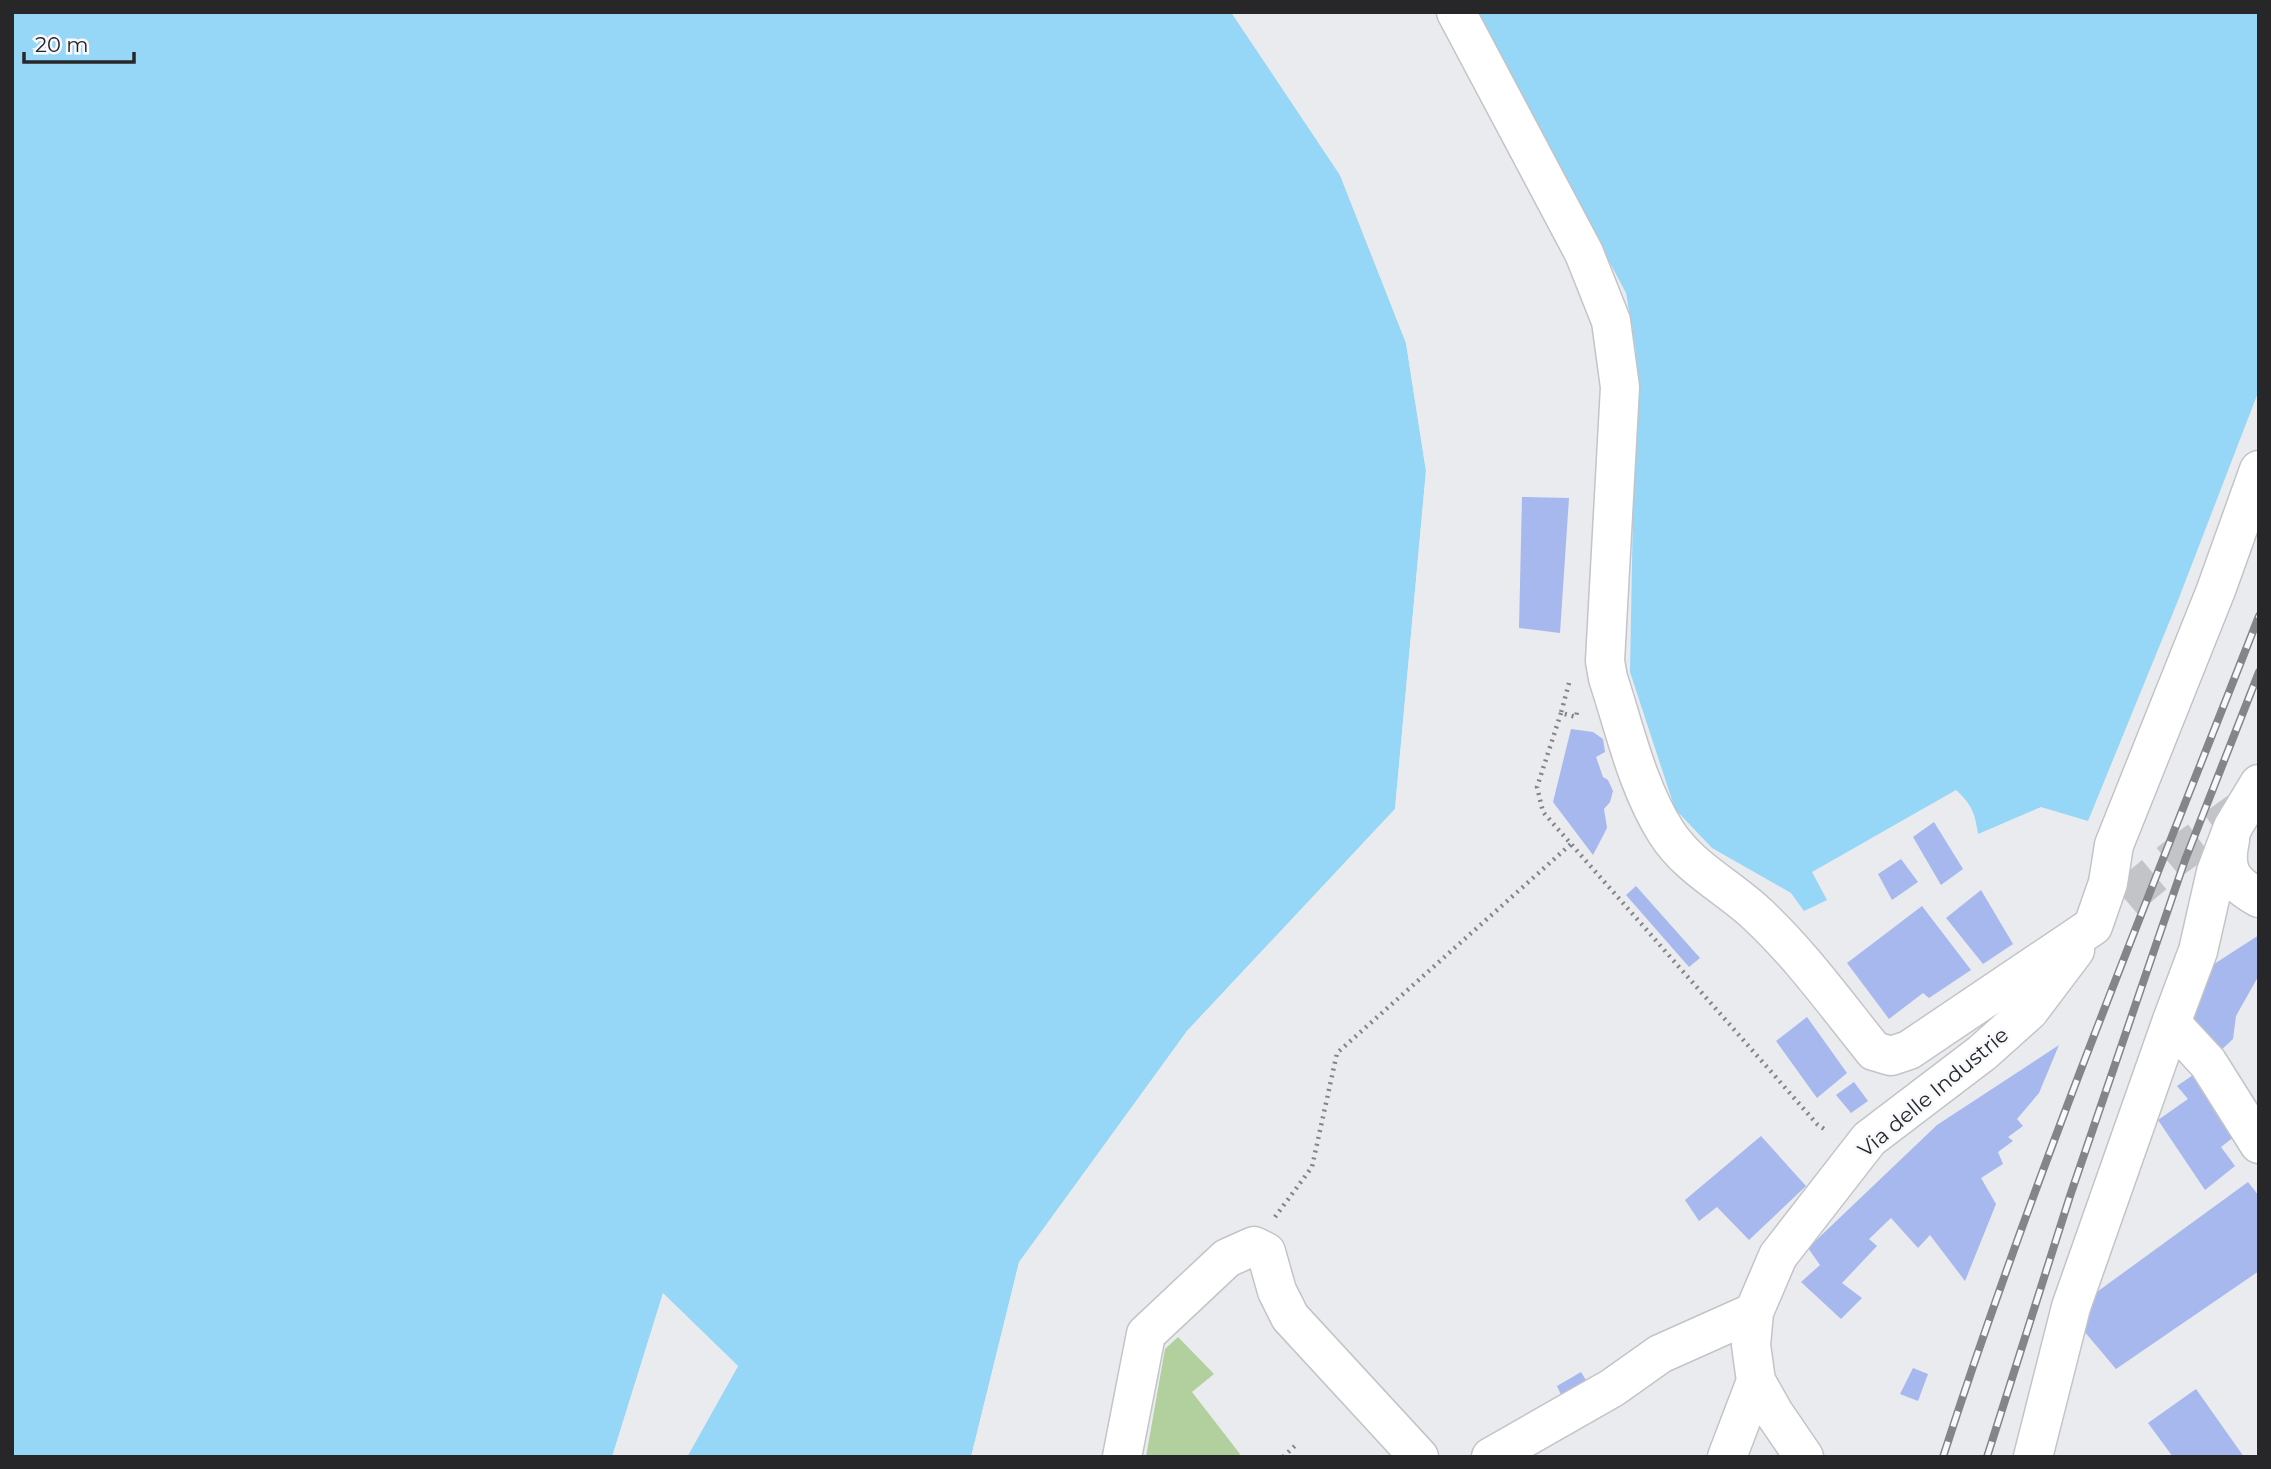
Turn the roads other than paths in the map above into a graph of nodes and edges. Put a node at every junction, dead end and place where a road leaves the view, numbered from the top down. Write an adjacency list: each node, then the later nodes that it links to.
1 (1456, 12): 7 (street)
2 (2259, 470): 7 (street)
3 (2259, 784): 4 (street)
4 (2233, 827): 5 (street); 8 (street)
5 (2259, 898)
6 (2125, 899): 7 (street, Via delle Industrie)
7 (2093, 926): 10 (street, Via delle Industrie)
8 (2171, 1023): 9 (street); 17 (street)
9 (2259, 1144)
10 (1754, 1312): 11 (street, Via delle Industrie); 14 (street)
11 (1756, 1381): 15 (street); 16 (street)
12 (1122, 1457): 13 (street)
13 (1419, 1457)
14 (1491, 1457)
15 (1727, 1457)
16 (1804, 1457)
17 (2033, 1457)

